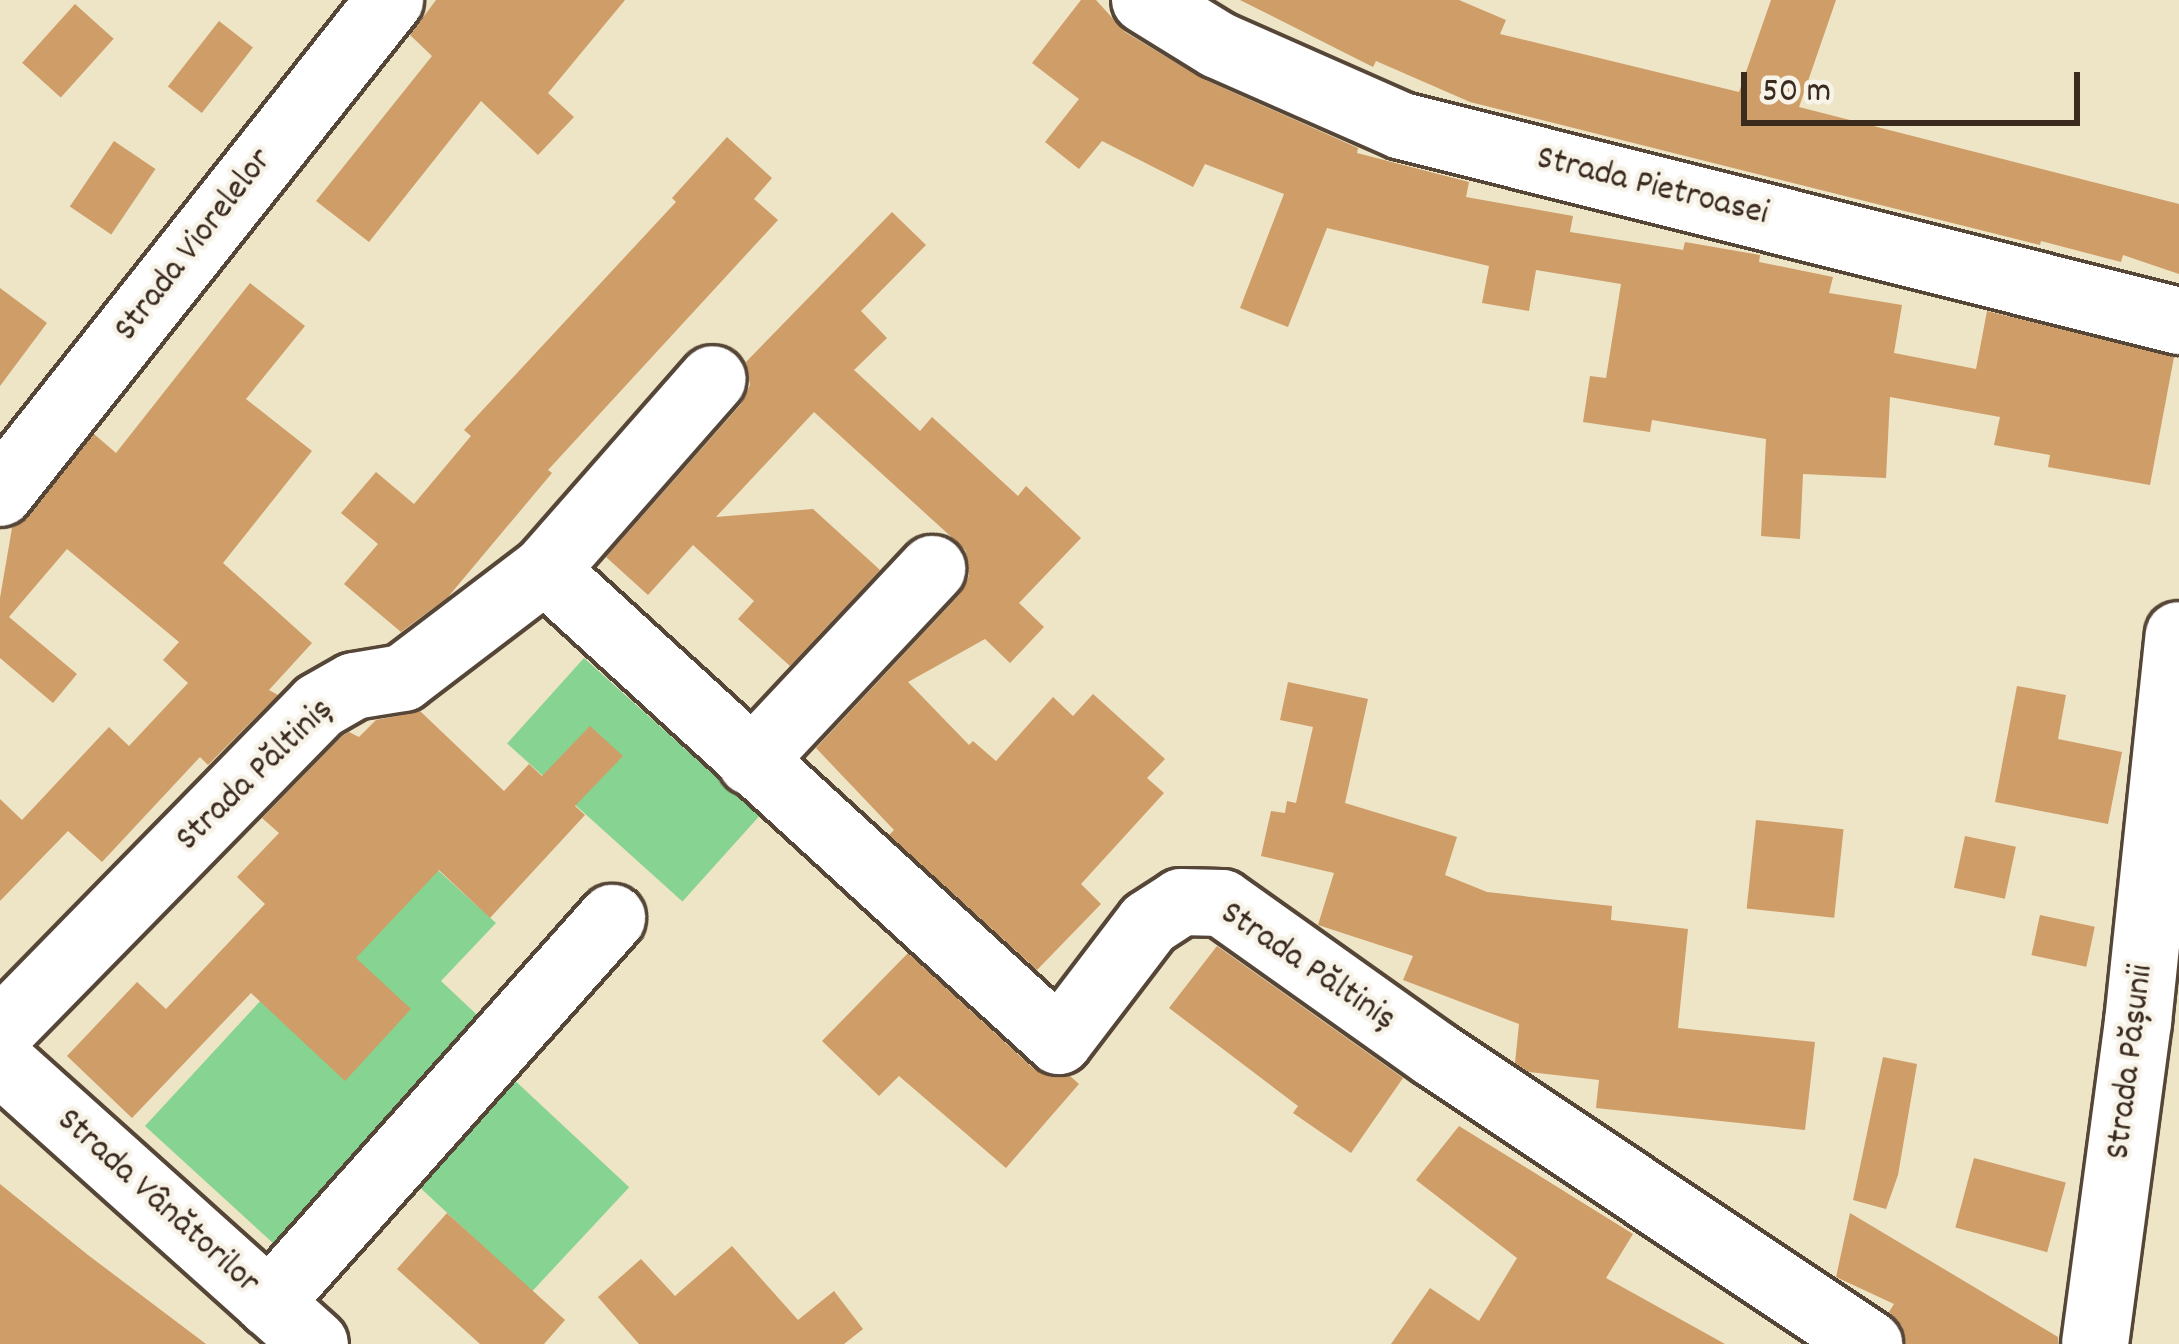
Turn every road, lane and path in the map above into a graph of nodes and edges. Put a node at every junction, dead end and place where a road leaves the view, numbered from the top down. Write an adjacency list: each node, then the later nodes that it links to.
1 (390, 0): 5 (street, Strada Viorelelor)
2 (1145, 0): 3 (street, Strada Pietroasei)
3 (2179, 322)
4 (713, 379): 7 (street, Strada Păltiniș)
5 (0, 493)
6 (932, 569): 9 (street)
7 (545, 570): 9 (street, Strada Păltiniș); 11 (street, Strada Păltiniș)
8 (2179, 635): 15 (street, Strada Pășunii)
9 (751, 762): 14 (street, Strada Păltiniș)
10 (612, 918): 13 (street)
11 (0, 1032)
12 (0, 1061): 13 (street, Strada Vânătorilor)
13 (292, 1323)
14 (1869, 1344)
15 (2095, 1344)

